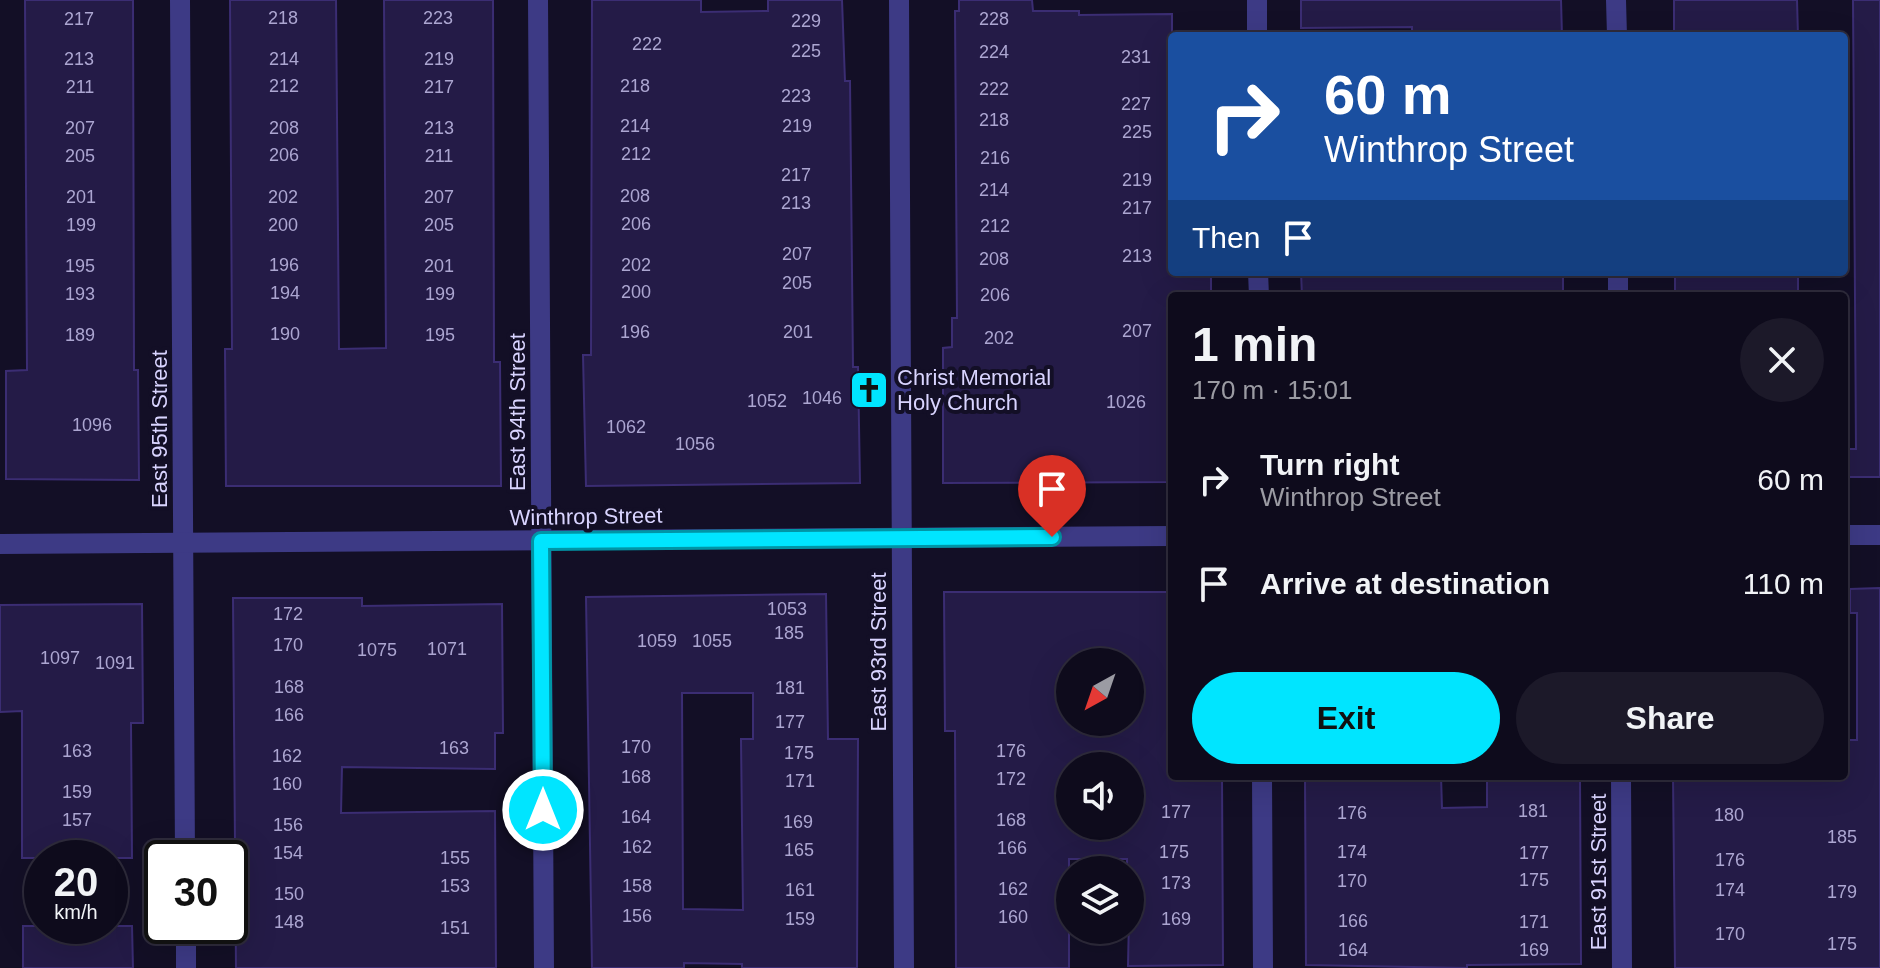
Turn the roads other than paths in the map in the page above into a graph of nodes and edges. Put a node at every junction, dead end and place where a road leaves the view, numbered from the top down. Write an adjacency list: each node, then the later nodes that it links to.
1 (180, 0): 13 (street, East 95th Street)
2 (538, 0): 12 (street, East 94th Street)
3 (899, 0): 11 (street, East 93rd Street)
4 (1257, 0): 6 (street)
5 (1616, 0): 7 (street)
6 (1257, 32)
7 (1617, 32)
8 (1848, 535): 9 (street)
9 (1880, 535)
10 (1168, 536): 11 (street, Winthrop Street)
11 (902, 537): 12 (street, Winthrop Street); 21 (street, East 93rd Street)
12 (541, 541): 13 (street, Winthrop Street); 20 (street, East 94th Street)
13 (184, 543): 14 (street, Winthrop Street); 17 (street, East 95th Street)
14 (0, 544)
15 (1262, 780): 22 (street)
16 (1621, 780): 23 (street, East 91st Street)
17 (185, 840)
18 (186, 944): 19 (street)
19 (186, 968)
20 (544, 968)
21 (904, 968)
22 (1263, 968)
23 (1622, 968)

